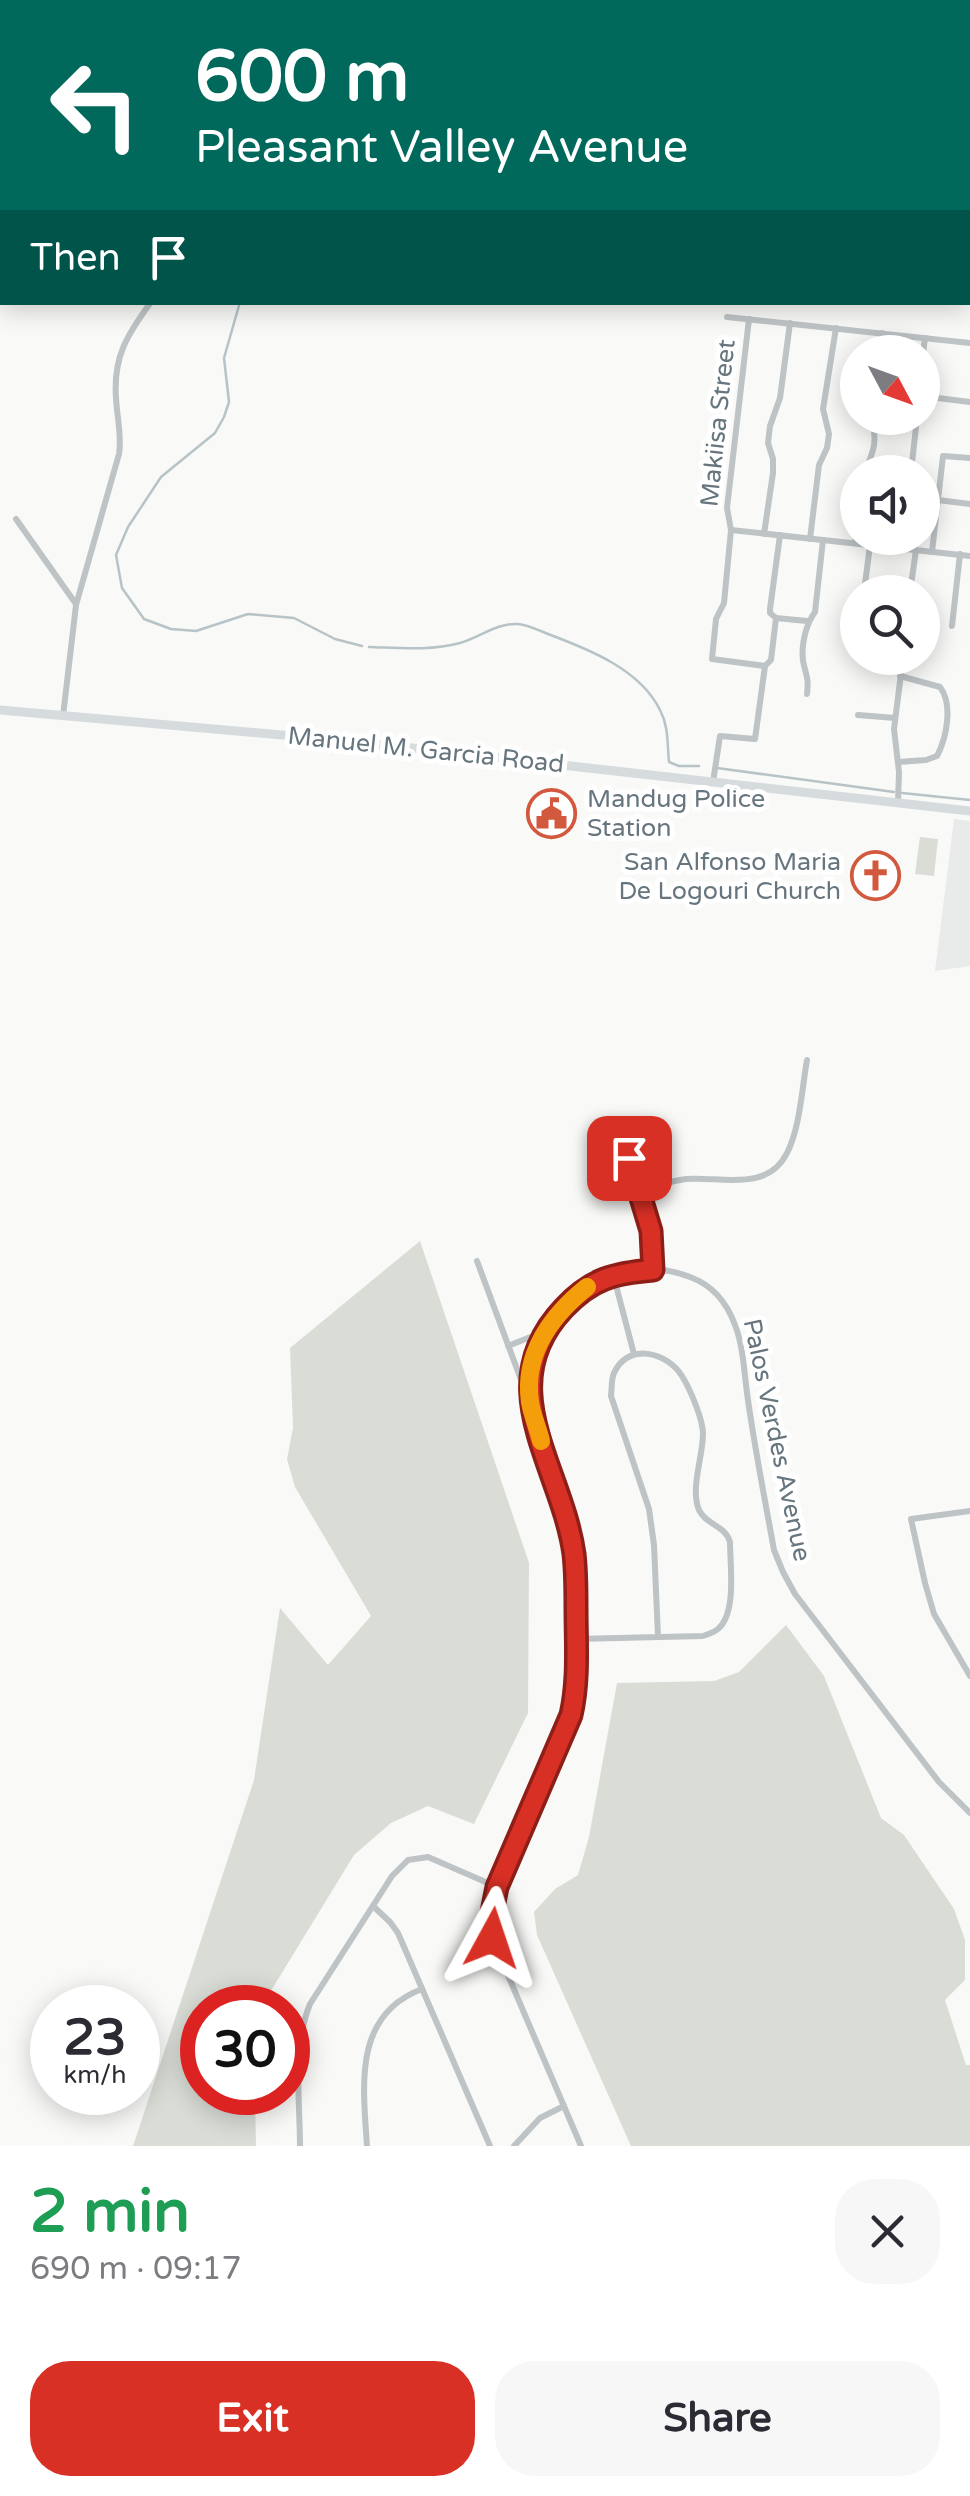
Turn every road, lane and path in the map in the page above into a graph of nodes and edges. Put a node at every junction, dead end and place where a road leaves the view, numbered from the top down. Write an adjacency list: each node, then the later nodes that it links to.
1 (148, 305): 26 (street)
2 (727, 317): 3 (street)
3 (749, 319): 4 (street); 17 (street, Makiisa Street)
4 (790, 323): 5 (street); 18 (street)
5 (836, 328): 6 (street); 20 (street)
6 (882, 333): 7 (street)
7 (899, 335)
8 (940, 340): 9 (street)
9 (970, 343)
10 (940, 398): 11 (street)
11 (970, 402)
12 (970, 458): 13 (street)
13 (940, 482)
14 (940, 500): 15 (street)
15 (970, 504)
16 (16, 520): 26 (street)
17 (732, 530): 18 (street); 30 (street, Makiisa Street)
18 (764, 534): 19 (street)
19 (780, 536): 20 (street); 27 (street)
20 (810, 539): 21 (street)
21 (824, 540): 22 (street); 28 (street)
22 (840, 542)
23 (940, 553): 24 (street)
24 (960, 554): 25 (street); 29 (street)
25 (970, 556)
26 (76, 605): 35 (street)
27 (776, 618): 28 (street); 30 (street)
28 (807, 621): 32 (street)
29 (952, 626)
30 (765, 666): 38 (street)
31 (900, 676): 36 (street); 37 (street)
32 (807, 694)
33 (0, 710): 35 (main road, Manuel M. Garcia Road)
34 (858, 715): 36 (street)
35 (63, 716): 38 (main road, Manuel M. Garcia Road)
36 (895, 718): 37 (street)
37 (898, 762): 39 (street)
38 (712, 783): 39 (main road, Manuel M. Garcia Road)
39 (898, 804): 40 (main road, Manuel M. Garcia Road)
40 (970, 811)
41 (807, 1060): 43 (street)
42 (618, 1124): 43 (street)
43 (640, 1192): 45 (street)
44 (478, 1261): 48 (street)
45 (653, 1270): 46 (street, Palos Verdes Avenue); 55 (street, Palos Verdes Avenue)
46 (613, 1274): 47 (street, Palos Verdes Avenue); 49 (street)
47 (544, 1332): 48 (street); 50 (street, Palos Verdes Avenue)
48 (508, 1346): 50 (street)
49 (634, 1354): 52 (street); 52 (street)
50 (530, 1402): 53 (street, Palos Verdes Avenue)
51 (970, 1511): 54 (street)
52 (658, 1637): 53 (street)
53 (576, 1639): 56 (street, Palos Verdes Avenue)
54 (970, 1676)
55 (970, 1813)
56 (497, 1887): 57 (street); 59 (street, Palos Verdes Avenue)
57 (372, 1906): 58 (street); 60 (street)
58 (422, 1989): 61 (street); 62 (street)
59 (564, 2106): 63 (street); 64 (street, Palos Verdes Avenue)
60 (300, 2146)
61 (368, 2146)
62 (490, 2146)
63 (514, 2146)
64 (581, 2146)

